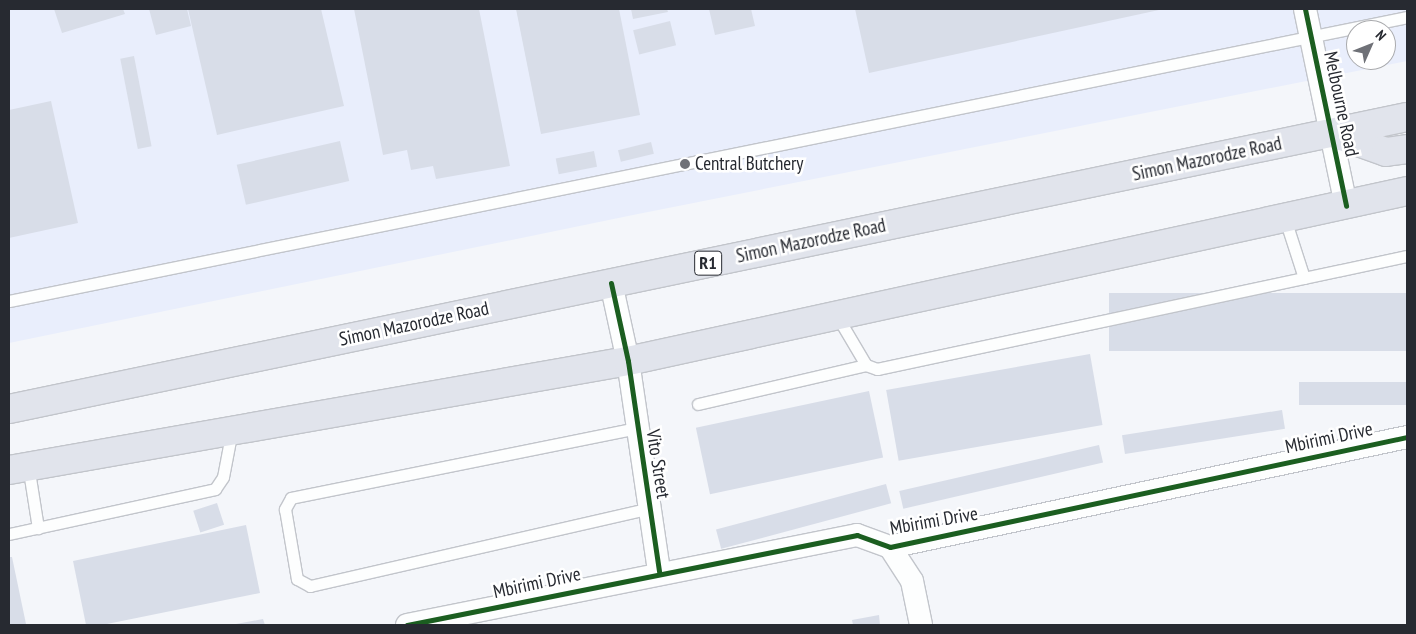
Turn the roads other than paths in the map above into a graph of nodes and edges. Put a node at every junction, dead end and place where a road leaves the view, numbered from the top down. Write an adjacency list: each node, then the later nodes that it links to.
1 (1304, 9): 3 (street, Melbourne Road)
2 (1407, 17): 3 (lane)
3 (1311, 37): 5 (street, Melbourne Road); 13 (lane)
4 (1407, 117): 5 (highway, Simon Mazorodze Road / R1)
5 (1334, 133): 6 (highway); 8 (street, Melbourne Road); 12 (highway, Simon Mazorodze Road / R1)
6 (1407, 149)
7 (1407, 191): 8 (highway)
8 (1346, 206): 9 (highway)
9 (1285, 219): 11 (lane); 14 (highway)
10 (1407, 256): 11 (lane)
11 (1304, 278): 16 (lane)
12 (611, 283): 15 (street, Vito Street); 18 (highway, Simon Mazorodze Road / R1)
13 (9, 301)
14 (838, 316): 15 (highway); 16 (lane)
15 (628, 361): 19 (street, Vito Street); 20 (highway)
16 (866, 365): 17 (lane)
17 (698, 404)
18 (9, 409)
19 (638, 428): 23 (street, Vito Street); 23 (lane)
20 (232, 430): 22 (highway); 24 (lane)
21 (1407, 437): 26 (street, Mbirimi Drive)
22 (15, 465): 24 (lane)
23 (650, 508): 27 (street, Vito Street)
24 (38, 528): 25 (lane)
25 (9, 534)
26 (890, 547): 27 (street, Mbirimi Drive); 29 (street)
27 (659, 572): 28 (street, Mbirimi Drive)
28 (407, 625)
29 (921, 625)

